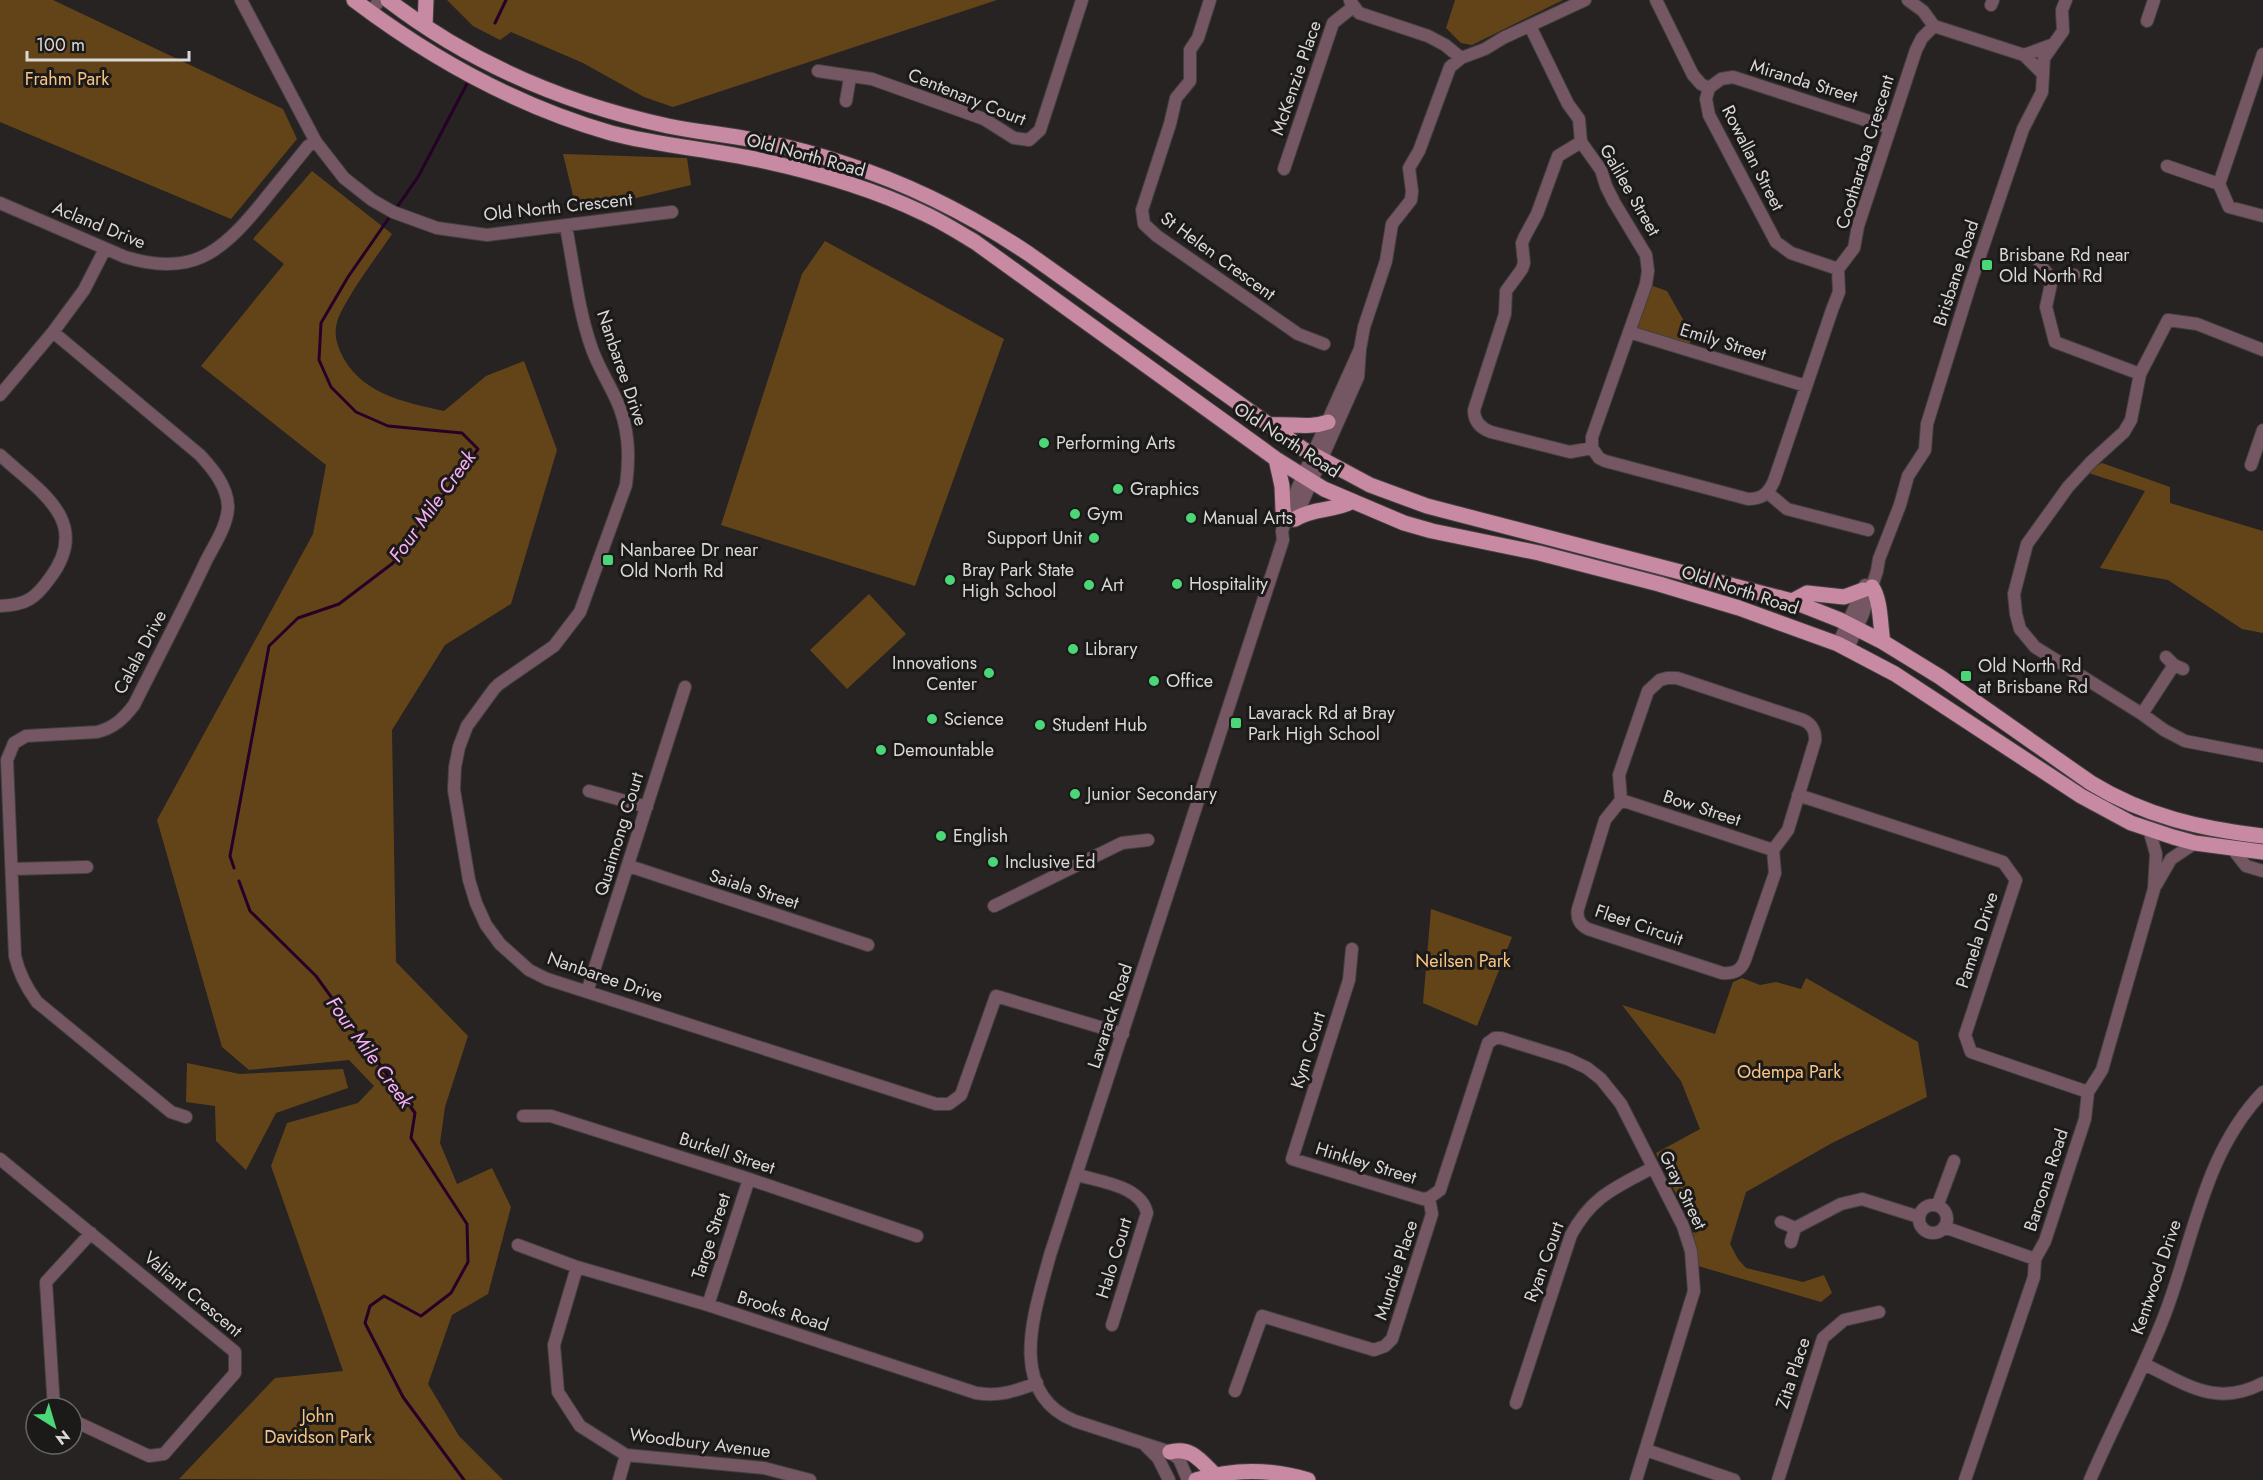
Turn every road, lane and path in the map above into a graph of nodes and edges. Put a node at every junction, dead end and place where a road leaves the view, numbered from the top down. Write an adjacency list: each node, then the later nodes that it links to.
1 (241, 0): 29 (street, Old North Crescent)
2 (354, 0): 12 (main road, Old North Road)
3 (426, 0): 14 (main road)
4 (1082, 0): 25 (street, Centenary Court)
5 (1210, 0): 45 (street, St Helen Crescent)
6 (1585, 0): 15 (street)
7 (1656, 0): 26 (street, Rowallan Street)
8 (1908, 0): 16 (street)
9 (2066, 0): 18 (street, Brisbane Road)
10 (2154, 0): 13 (street)
11 (1351, 3): 17 (street); 32 (street, McKenzie Place)
12 (385, 6): 14 (main road, Old North Road); 57 (main road, Old North Road)
13 (2147, 21)
14 (425, 26): 52 (main road, Old North Road)
15 (1530, 26): 21 (street); 30 (street, Galilee Street)
16 (1934, 26): 20 (street); 28 (street, Cootharaba Crescent)
17 (1440, 42): 21 (street); 22 (street)
18 (2054, 44): 20 (street); 24 (street, Brisbane Road)
19 (2263, 54): 33 (street)
20 (2024, 55): 24 (street)
21 (1461, 58): 22 (street)
22 (1450, 67): 46 (street)
23 (818, 70): 25 (street, Centenary Court)
24 (2043, 74): 64 (street, Brisbane Road)
25 (850, 77): 27 (street)
26 (1709, 88): 28 (street, Miranda Street); 40 (street, Rowallan Street)
27 (846, 101)
28 (1890, 128): 40 (street, Cootharaba Crescent)
29 (316, 142): 37 (street, Old North Crescent); 38 (street, Acland Drive)
30 (1581, 142): 44 (street, Galilee Street); 54 (street)
31 (2167, 166): 33 (street)
32 (1284, 169)
33 (2219, 184): 36 (street)
34 (0, 203): 38 (street, Acland Drive)
35 (672, 212): 37 (street, Old North Crescent)
36 (2263, 216)
37 (566, 227): 94 (street, Nanbaree Drive)
38 (105, 249): 43 (street)
39 (2040, 265): 42 (street)
40 (1838, 269): 49 (street)
41 (2074, 275): 42 (street)
42 (2052, 279): 48 (street)
43 (52, 332): 50 (street); 74 (street, Calala Drive)
44 (1629, 332): 49 (street, Emily Street); 54 (street, Galilee Street)
45 (1324, 344)
46 (1360, 349): 51 (street); 56 (street)
47 (2263, 350): 48 (street)
48 (2140, 374): 72 (street)
49 (1806, 386): 60 (street)
50 (0, 395)
51 (1328, 422): 52 (main road); 56 (street)
52 (1268, 425): 56 (main road, Old North Road)
53 (2263, 430): 58 (street)
54 (1593, 448): 60 (street)
55 (0, 455): 66 (street)
56 (1317, 458): 59 (street, Lavarack Road); 65 (main road, Old North Road)
57 (1276, 459): 59 (main road, Old North Road); 62 (main road)
58 (2251, 465)
59 (1307, 480): 61 (main road, Old North Road); 62 (street, Lavarack Road)
60 (1768, 493): 63 (street)
61 (1351, 502): 62 (main road); 69 (main road, Old North Road)
62 (1291, 519): 95 (street, Lavarack Road)
63 (1868, 530)
64 (1868, 589): 65 (main road); 67 (street, Brisbane Road); 68 (main road)
65 (1792, 602): 67 (main road, Old North Road)
66 (0, 606)
67 (1853, 626): 68 (main road, Old North Road); 69 (street, Brisbane Road)
68 (1883, 642): 80 (main road, Old North Road)
69 (1843, 646): 79 (main road, Old North Road)
70 (2174, 664): 72 (street)
71 (685, 687): 78 (street, Quaimong Court)
72 (2142, 714): 73 (street)
73 (2263, 756)
74 (4, 781): 88 (street, Calala Drive)
75 (590, 791): 78 (street)
76 (1798, 795): 77 (street); 84 (street); 97 (street, Pamela Drive)
77 (1621, 800): 84 (street, Bow Street); 84 (street, Fleet Circuit)
78 (647, 807): 86 (street, Quaimong Court)
79 (2149, 829): 82 (main road, Old North Road); 90 (street, Baroona Road)
80 (2263, 836)
81 (1148, 840): 91 (street)
82 (2195, 843): 83 (main road, Old North Road); 90 (street, Baroona Road)
83 (2232, 848): 85 (main road, Old North Road); 89 (street)
84 (1773, 850)
85 (2263, 852)
86 (629, 866): 92 (street, Saiala Street); 94 (street, Quaimong Court)
87 (87, 867): 88 (street)
88 (12, 869): 100 (street, Calala Drive)
89 (2263, 871)
90 (2154, 889): 97 (street, Baroona Road)
91 (994, 906)
92 (868, 945)
93 (1352, 949): 102 (street, Kym Court)
94 (587, 992): 95 (street, Nanbaree Drive)
95 (1123, 1034): 105 (street, Lavarack Road)
96 (1488, 1043): 104 (street, Gray Street); 107 (street, Mundie Place)
97 (2088, 1092): 117 (street, Baroona Road)
98 (2263, 1092): 122 (street, Kentwood Drive)
99 (523, 1116): 106 (street, Burkell Street)
100 (186, 1118)
101 (0, 1159): 113 (street, Valiant Crescent)
102 (1293, 1160): 107 (street, Hinkley Street)
103 (1954, 1161): 108 (street)
104 (1652, 1168): 127 (street, Ryan Court); 130 (street, Gray Street)
105 (1078, 1175): 121 (street, Halo Court); 123 (street, Lavarack Road)
106 (749, 1179): 114 (street, Burkell Street); 119 (street, Targe Street)
107 (1429, 1198): 125 (street, Mundie Place)
108 (1938, 1204): 109 (street); 111 (street)
109 (1919, 1217): 111 (street); 112 (street)
110 (1781, 1222): 112 (street)
111 (1944, 1227): 117 (street)
112 (1795, 1228): 115 (street)
113 (91, 1233): 126 (street); 128 (street, Valiant Crescent)
114 (917, 1236)
115 (1791, 1242)
116 (518, 1245): 118 (street, Brooks Road)
117 (2035, 1259): 143 (street, Baroona Road)
118 (577, 1267): 119 (street, Brooks Road); 132 (street, Woodbury Avenue)
119 (708, 1305): 123 (street, Brooks Road)
120 (1879, 1312): 142 (street, Zita Place)
121 (1112, 1325)
122 (2144, 1364): 124 (street); 144 (street, Kentwood Drive)
123 (1037, 1383): 129 (street, Lavarack Road)
124 (2263, 1383)
125 (1235, 1391)
126 (53, 1396)
127 (1516, 1403)
128 (84, 1426)
129 (1144, 1444): 131 (street, Lavarack Road); 136 (street)
130 (1646, 1450): 140 (street, Gray Street); 141 (street)
131 (1170, 1452): 133 (main road); 137 (street)
132 (626, 1455): 134 (street); 135 (street, Woodbury Avenue)
133 (1215, 1474): 138 (main road); 139 (main road)
134 (619, 1480)
135 (810, 1480)
136 (1168, 1480)
137 (1188, 1480)
138 (1196, 1480)
139 (1308, 1480)
140 (1636, 1480)
141 (1734, 1480)
142 (1778, 1480)
143 (1965, 1480)
144 (2090, 1480)

